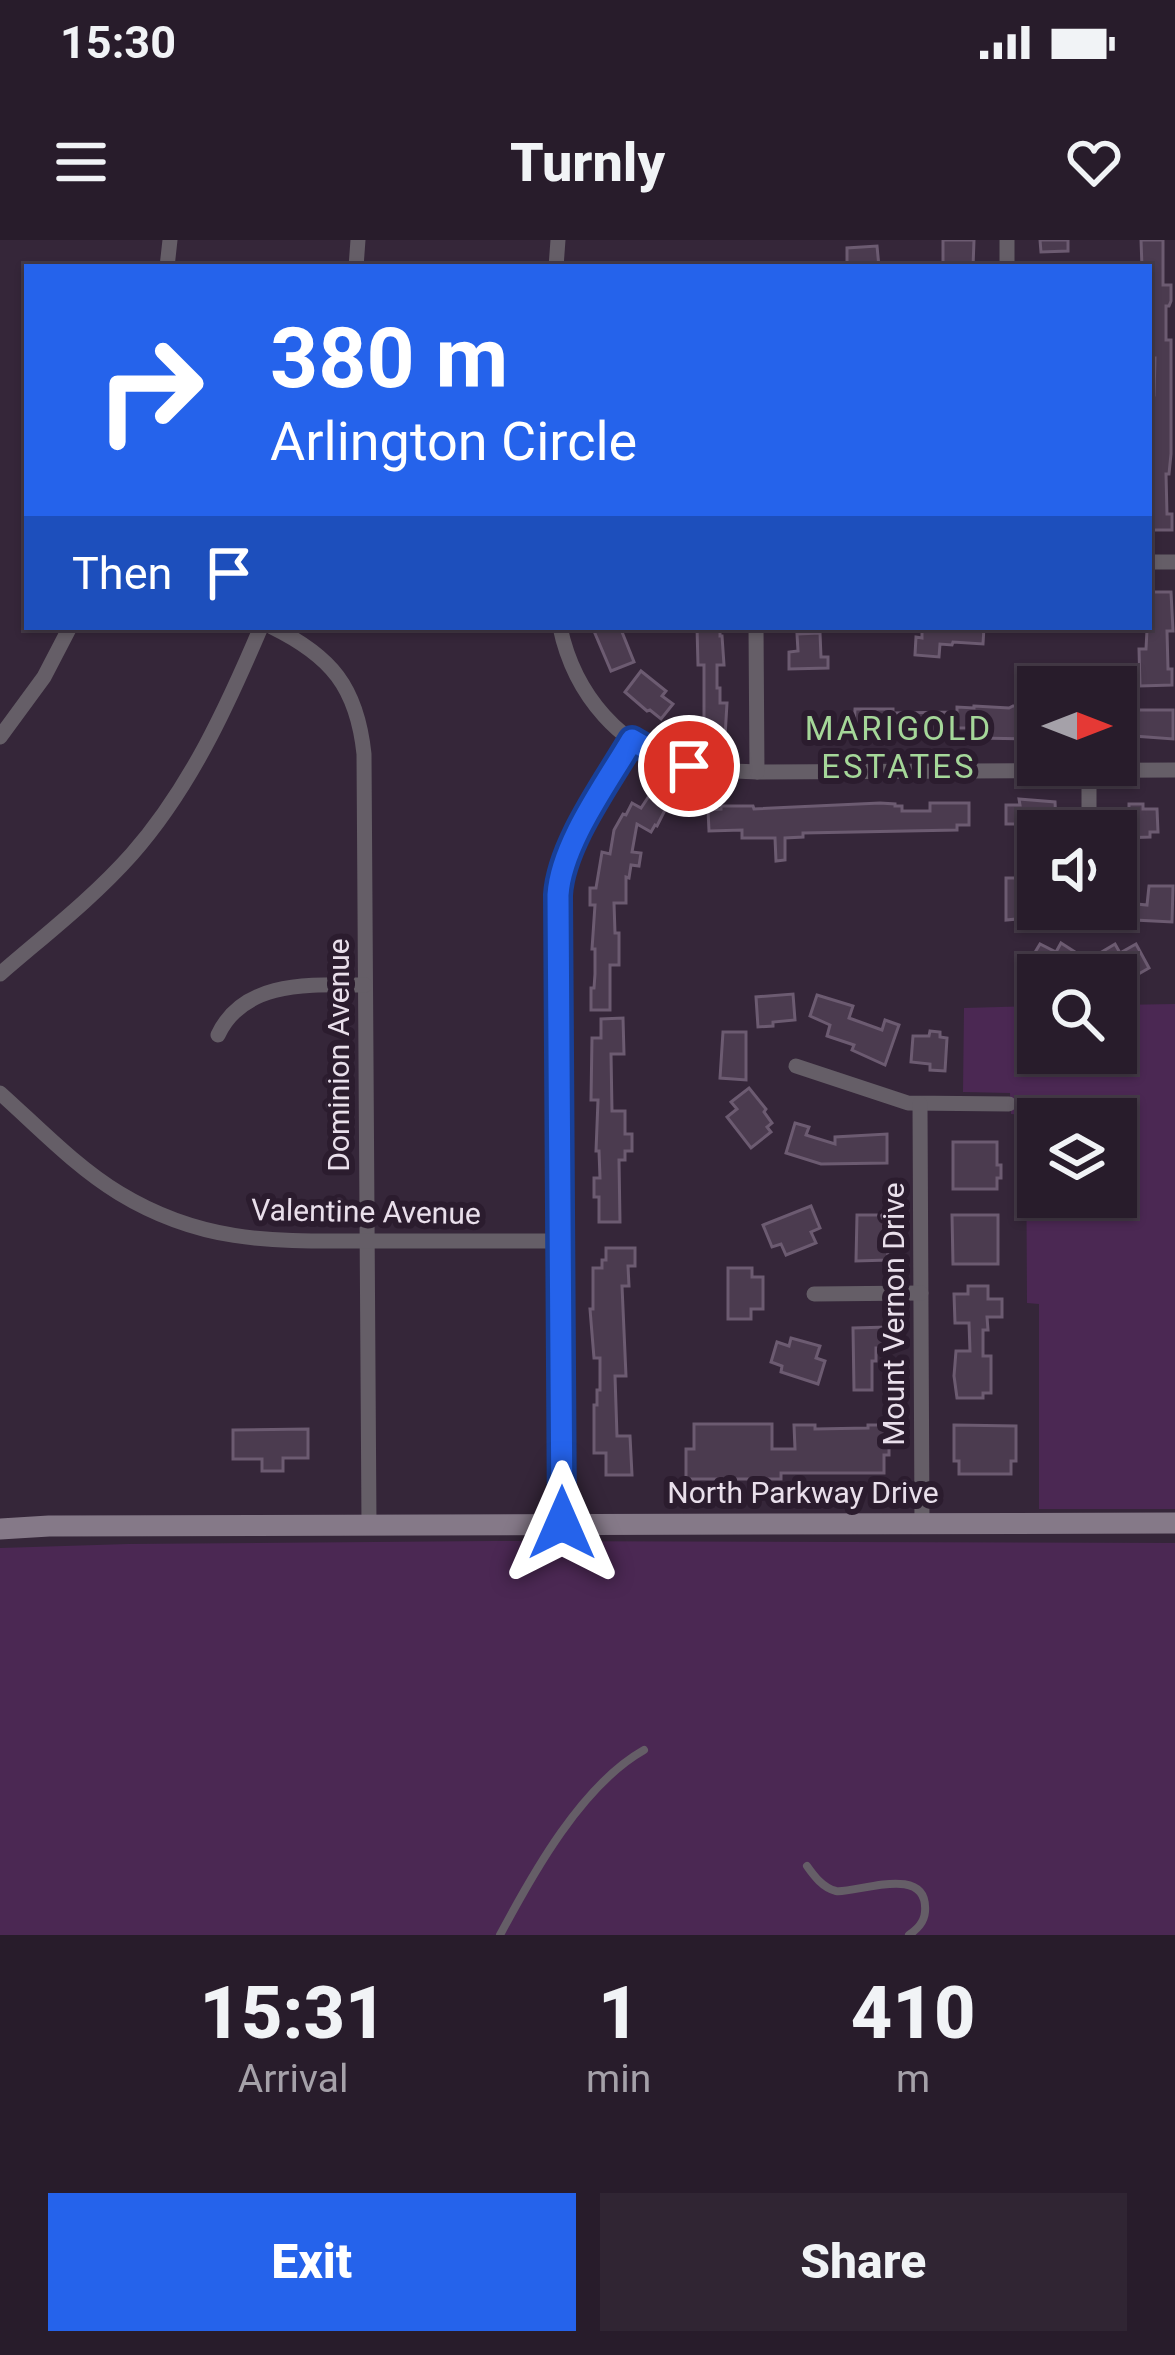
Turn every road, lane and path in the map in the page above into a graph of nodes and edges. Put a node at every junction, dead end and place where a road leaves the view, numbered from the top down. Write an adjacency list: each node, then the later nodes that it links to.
1 (68, 630): 6 (street)
2 (260, 630): 12 (street)
3 (278, 630): 13 (street, Dominion Avenue)
4 (561, 630): 7 (street)
5 (756, 630): 11 (street)
6 (0, 736)
7 (632, 740): 11 (street); 20 (street)
8 (1017, 770): 11 (street)
9 (1137, 770): 10 (street)
10 (1175, 770)
11 (757, 772)
12 (0, 974)
13 (365, 985): 14 (street); 19 (street, Dominion Avenue)
14 (218, 1035)
15 (796, 1066): 17 (street)
16 (0, 1093): 19 (street, Valentine Avenue)
17 (920, 1105): 18 (street); 21 (street, Mount Vernon Drive)
18 (1009, 1105)
19 (367, 1241): 20 (street, Valentine Avenue); 26 (street, Dominion Avenue)
20 (560, 1241): 24 (street)
21 (921, 1293): 22 (street); 25 (street, Mount Vernon Drive)
22 (814, 1294)
23 (1175, 1522): 25 (main road, North Parkway Drive)
24 (562, 1523): 25 (main road, North Parkway Drive); 26 (main road, North Parkway Drive)
25 (922, 1523)
26 (369, 1524): 27 (main road, North Parkway Drive)
27 (0, 1529)
28 (644, 1750): 30 (lane)
29 (807, 1866): 31 (lane)
30 (500, 1935)
31 (909, 1935)

